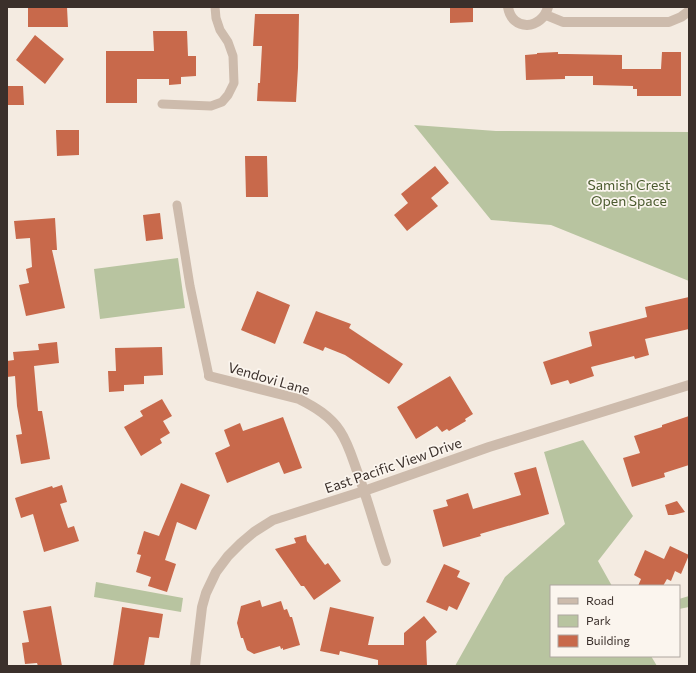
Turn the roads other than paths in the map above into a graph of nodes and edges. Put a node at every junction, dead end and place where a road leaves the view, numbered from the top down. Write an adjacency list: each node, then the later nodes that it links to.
1 (215, 7): 5 (lane)
2 (508, 7): 3 (street)
3 (547, 11): 4 (street)
4 (689, 11)
5 (162, 104)
6 (177, 205): 7 (lane)
7 (209, 376): 9 (street, Vendovi Lane)
8 (689, 385): 9 (street, East Pacific View Drive)
9 (364, 491): 10 (street, Vendovi Lane); 11 (street, East Pacific View Drive)
10 (386, 561)
11 (195, 666)

